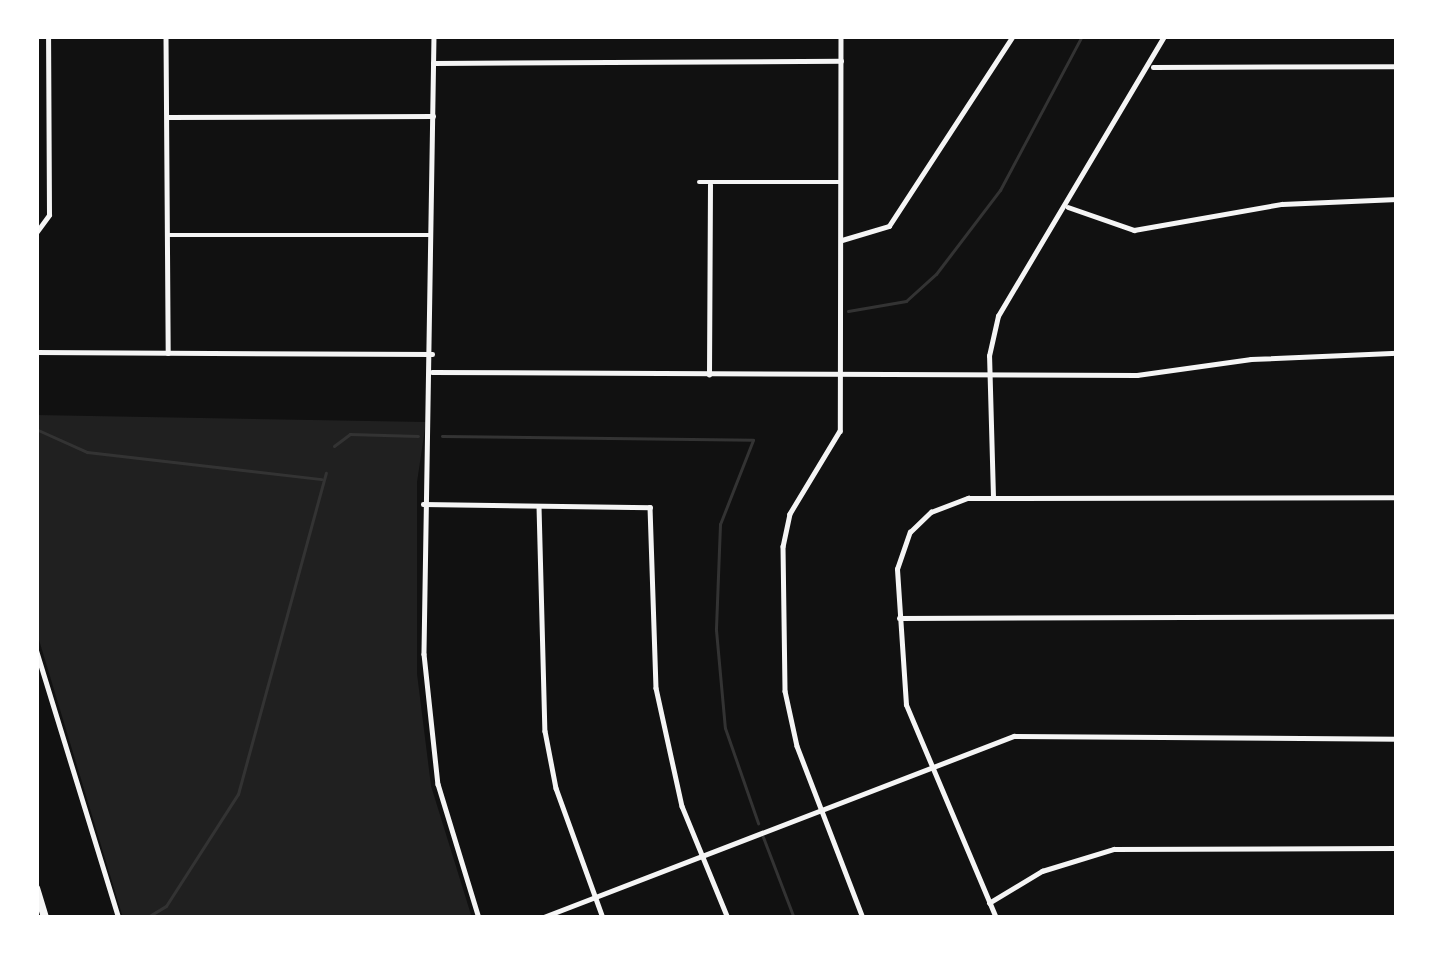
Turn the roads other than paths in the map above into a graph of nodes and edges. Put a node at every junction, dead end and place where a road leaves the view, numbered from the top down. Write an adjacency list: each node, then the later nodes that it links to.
1 (48, 36): 18 (street)
2 (166, 36): 12 (street)
3 (434, 36): 8 (street)
4 (841, 36): 7 (street)
5 (1013, 36): 21 (street)
6 (1164, 36): 10 (street)
7 (841, 61): 8 (street); 14 (street)
8 (433, 63): 11 (street)
9 (1397, 66): 10 (street)
10 (1153, 67): 17 (street)
11 (433, 116): 12 (street); 20 (street)
12 (166, 117): 19 (street)
13 (699, 182): 15 (street)
14 (840, 182): 15 (street); 21 (street)
15 (710, 184): 28 (street)
16 (1397, 199): 17 (street)
17 (1067, 206): 27 (street)
18 (36, 233)
19 (167, 235): 20 (street); 23 (street)
20 (431, 235): 24 (street)
21 (842, 240): 29 (street)
22 (36, 352): 23 (street)
23 (168, 352): 24 (street)
24 (431, 353): 26 (street)
25 (1397, 353): 27 (street)
26 (431, 372): 28 (street); 32 (street)
27 (992, 374): 29 (street); 30 (street)
28 (710, 375): 29 (street)
29 (840, 375): 39 (street)
30 (993, 497): 31 (street); 35 (street)
31 (1397, 497)
32 (423, 504): 33 (street); 47 (street)
33 (539, 506): 41 (street); 43 (street)
34 (1397, 616): 35 (street)
35 (897, 618): 38 (street)
36 (36, 649): 46 (street)
37 (1397, 739): 38 (street)
38 (928, 767): 39 (street); 44 (street)
39 (825, 810): 41 (street); 51 (street)
40 (1397, 848): 44 (street)
41 (704, 855): 43 (street); 50 (street)
42 (36, 888): 45 (highway)
43 (594, 898): 48 (street); 49 (street)
44 (989, 902): 52 (street)
45 (45, 918)
46 (119, 918)
47 (479, 918)
48 (541, 918)
49 (603, 918)
50 (728, 918)
51 (863, 918)
52 (996, 918)

